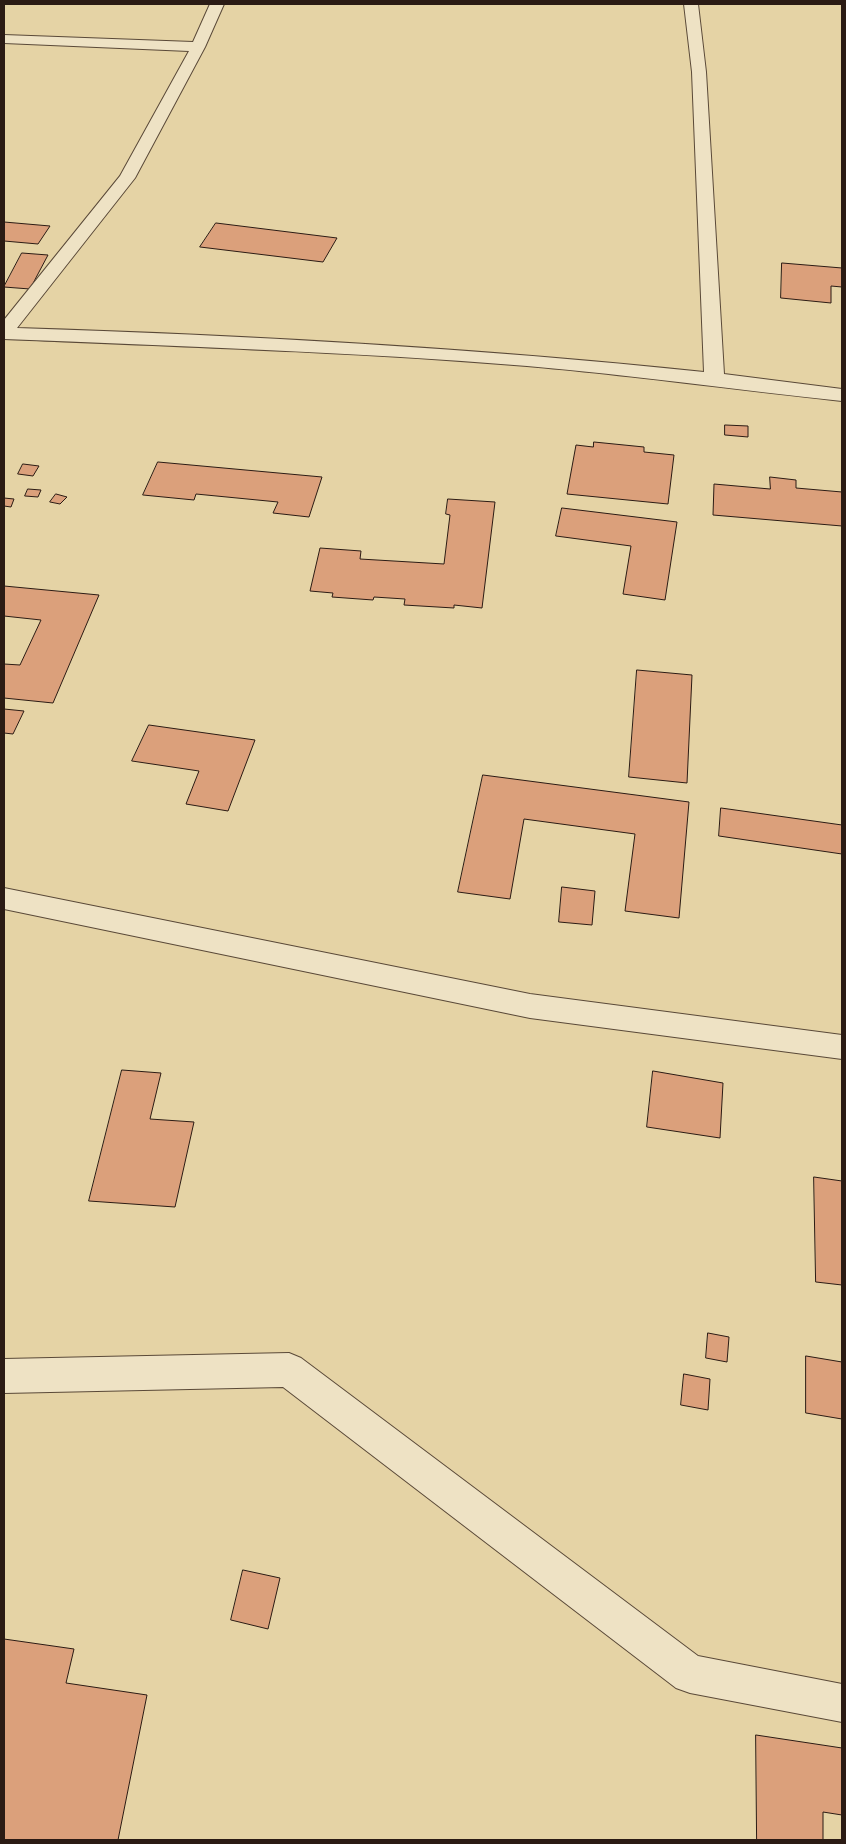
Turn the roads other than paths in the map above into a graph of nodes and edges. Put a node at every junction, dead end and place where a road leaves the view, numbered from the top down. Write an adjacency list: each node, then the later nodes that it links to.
1 (217, 4): 4 (street)
2 (691, 4): 6 (street)
3 (4, 39): 4 (street)
4 (198, 47): 5 (street)
5 (4, 333): 6 (street)
6 (714, 378): 7 (street)
7 (842, 395)
8 (4, 898): 9 (street)
9 (842, 1047)
10 (4, 1376): 11 (street)
11 (842, 1703)

